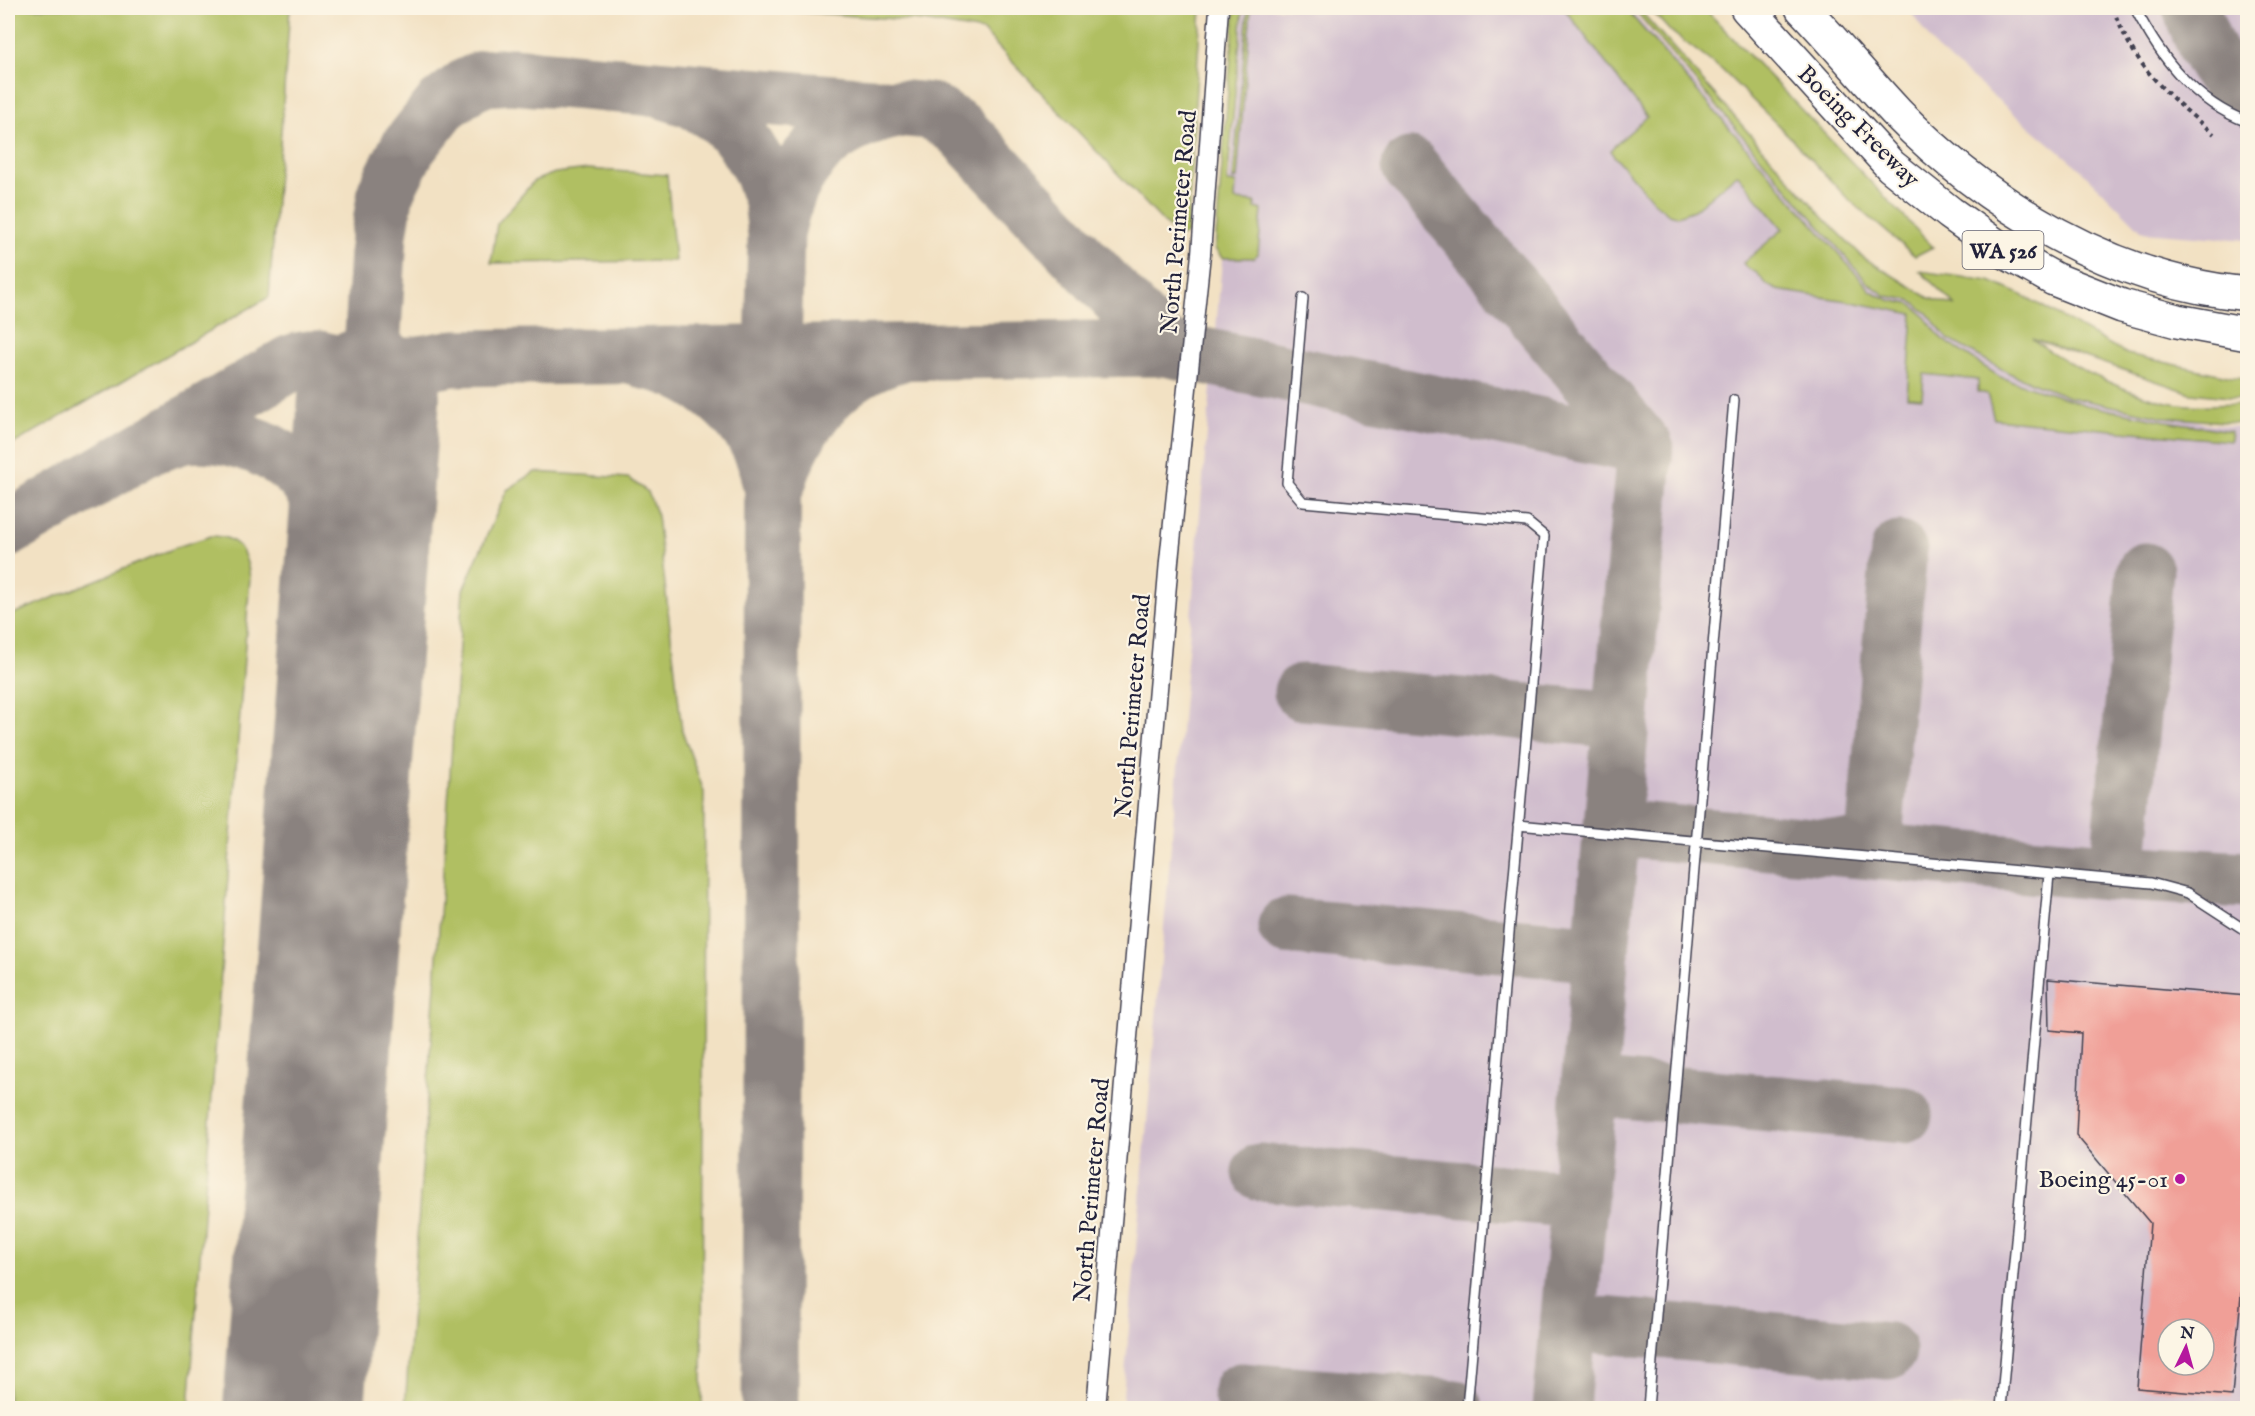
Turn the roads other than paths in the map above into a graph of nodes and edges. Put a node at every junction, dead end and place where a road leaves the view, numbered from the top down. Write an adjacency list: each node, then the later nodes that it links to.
1 (1219, 8): 16 (street, North Perimeter Road)
2 (1748, 8): 10 (highway, Boeing Freeway / WA 526)
3 (1802, 8): 6 (highway, Boeing Freeway / WA 526)
4 (1820, 8): 6 (highway)
5 (2135, 8): 7 (lane)
6 (1846, 54): 8 (highway, Boeing Freeway / WA 526)
7 (2247, 122)
8 (2247, 294)
9 (1303, 298): 12 (lane)
10 (2247, 334)
11 (1734, 400): 13 (lane)
12 (1518, 825): 13 (lane); 17 (lane)
13 (1696, 841): 14 (lane); 18 (lane)
14 (2049, 874): 15 (lane); 19 (lane)
15 (2247, 932)
16 (1096, 1408)
17 (1467, 1408)
18 (1648, 1408)
19 (2001, 1408)

